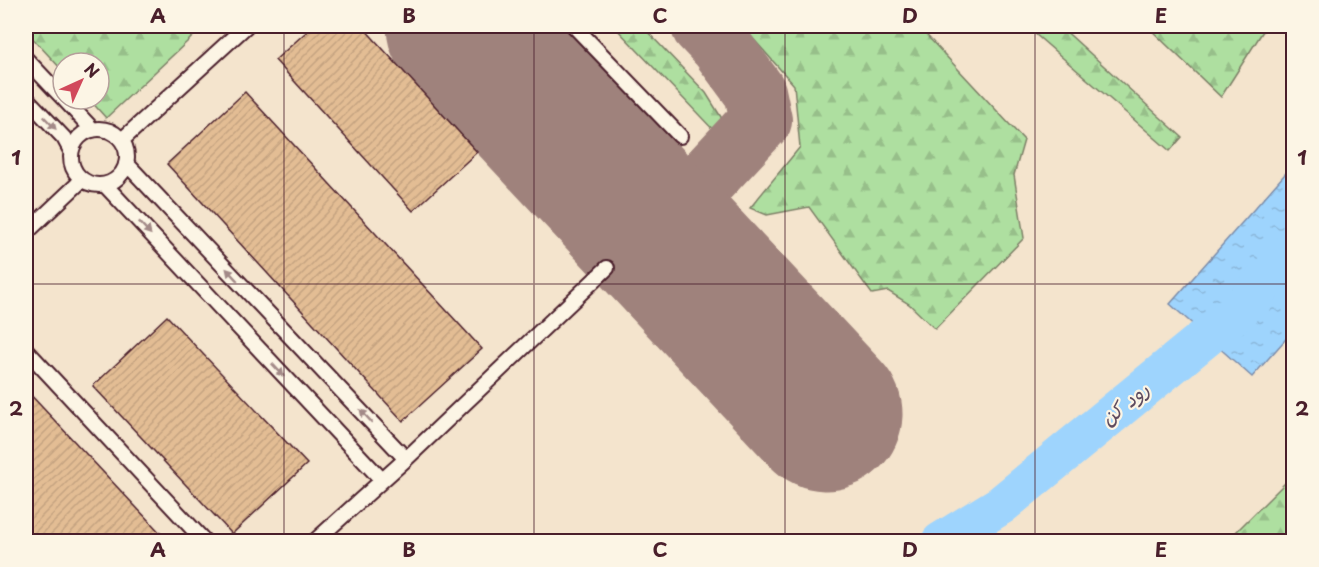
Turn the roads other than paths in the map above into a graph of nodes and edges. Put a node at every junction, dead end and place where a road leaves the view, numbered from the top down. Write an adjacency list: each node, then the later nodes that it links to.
1 (246, 26): 9 (lane)
2 (574, 26): 8 (lane)
3 (26, 59): 4 (lane)
4 (51, 86)
5 (26, 98): 10 (lane, one-way to 10)
6 (75, 111): 7 (lane)
7 (93, 130): 9 (lane); 10 (lane)
8 (680, 136)
9 (122, 140): 11 (lane)
10 (71, 151): 12 (lane)
11 (126, 163): 13 (lane); 17 (lane, one-way to 11)
12 (82, 180): 13 (lane); 14 (lane)
13 (105, 185): 18 (lane, one-way to 18)
14 (26, 233)
15 (607, 268): 17 (lane)
16 (26, 350): 19 (lane)
17 (406, 459): 18 (lane)
18 (382, 480): 20 (lane)
19 (205, 542)
20 (314, 542)

